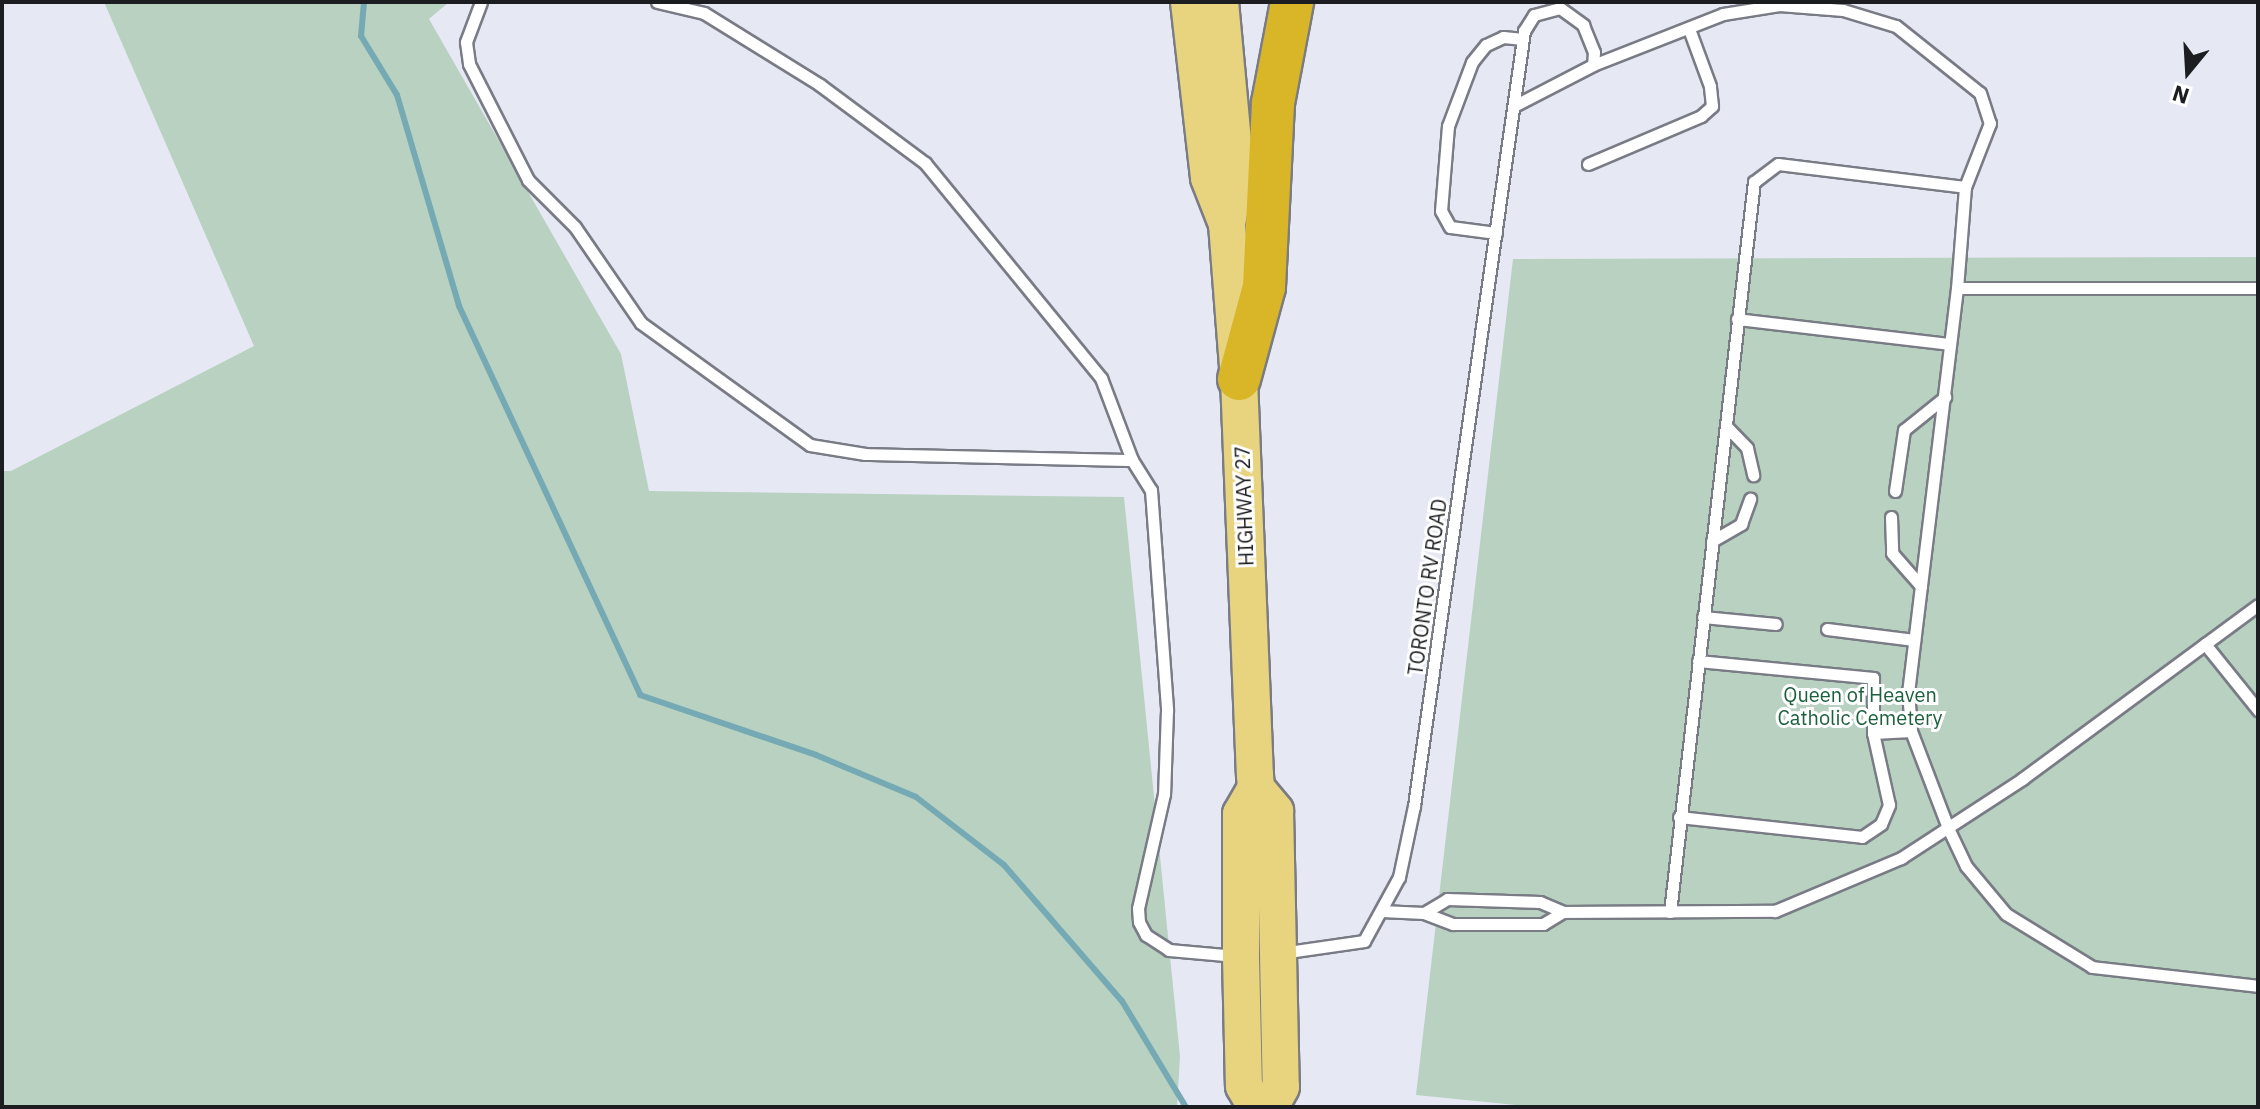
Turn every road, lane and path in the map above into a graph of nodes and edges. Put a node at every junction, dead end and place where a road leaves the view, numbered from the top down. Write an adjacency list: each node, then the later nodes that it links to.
1 (481, 2): 21 (lane)
2 (657, 2): 21 (lane)
3 (1189, 2): 12 (main road, HIGHWAY 27)
4 (1220, 2): 12 (main road, HIGHWAY 27)
5 (1292, 2): 18 (highway)
6 (1689, 29): 8 (lane); 10 (lane); 11 (lane)
7 (1523, 39): 8 (lane); 9 (lane, TORONTO RV ROAD); 13 (lane)
8 (1593, 65): 9 (lane)
9 (1514, 106): 13 (lane, TORONTO RV ROAD)
10 (1588, 164)
11 (1965, 187): 14 (lane); 16 (lane)
12 (1227, 224): 18 (main road, HIGHWAY 27)
13 (1496, 233): 40 (lane, TORONTO RV ROAD)
14 (1957, 288): 15 (lane); 17 (lane)
15 (2258, 288)
16 (1737, 319): 17 (lane); 20 (lane)
17 (1950, 344): 19 (lane)
18 (1239, 379): 44 (main road, HIGHWAY 27)
19 (1945, 397): 23 (lane); 27 (lane)
20 (1727, 427): 22 (lane); 26 (lane)
21 (1132, 460): 44 (lane)
22 (1753, 475)
23 (1895, 491)
24 (1750, 499): 26 (lane)
25 (1891, 517): 27 (lane)
26 (1712, 541): 29 (lane)
27 (1921, 586): 32 (lane)
28 (2258, 605): 33 (lane)
29 (1703, 617): 30 (lane); 34 (lane)
30 (1776, 624)
31 (1827, 629): 32 (lane)
32 (1914, 640): 36 (lane)
33 (2205, 644): 35 (lane); 39 (lane)
34 (1698, 661): 37 (lane); 38 (lane)
35 (2258, 710)
36 (1911, 731): 37 (lane); 39 (lane)
37 (1873, 733): 38 (lane)
38 (1679, 817): 42 (lane)
39 (1948, 828): 42 (lane); 45 (lane)
40 (1381, 911): 43 (lane); 44 (lane, TORONTO RV ROAD)
41 (1563, 912): 42 (lane); 43 (lane); 43 (lane)
42 (1670, 912)
43 (1424, 913)
44 (1259, 955): 46 (main road, HIGHWAY 27); 47 (main road, HIGHWAY 27)
45 (2258, 986)
46 (1256, 1107)
47 (1270, 1107)

